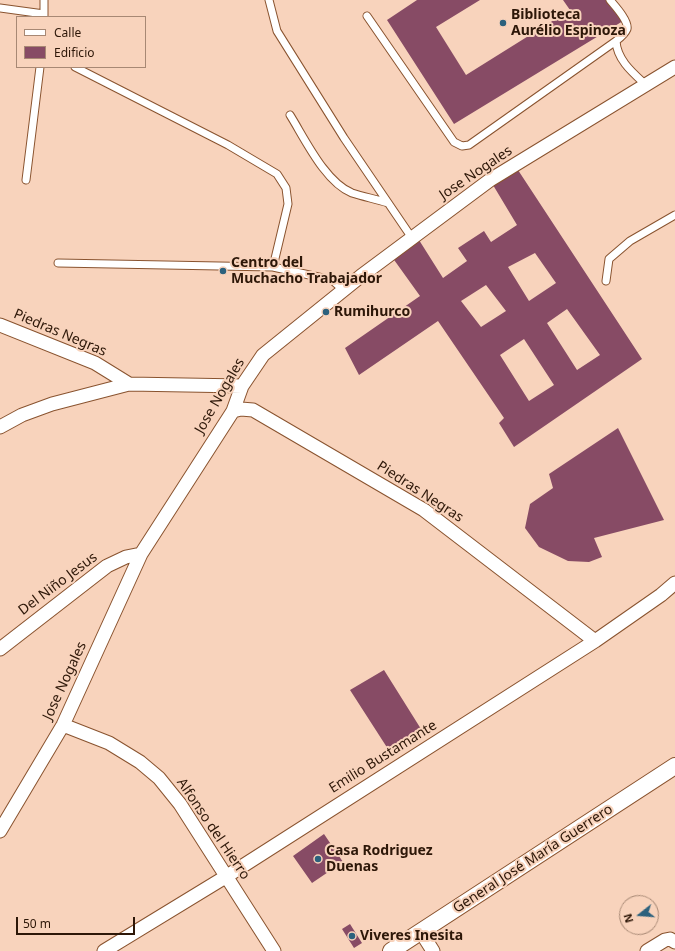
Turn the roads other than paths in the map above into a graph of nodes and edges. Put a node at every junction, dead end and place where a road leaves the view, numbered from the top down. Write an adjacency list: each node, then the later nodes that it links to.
1 (44, 0): 5 (lane)
2 (269, 0): 14 (lane)
3 (610, 0): 7 (lane)
4 (0, 8): 5 (lane)
5 (44, 16)
6 (367, 16): 7 (lane)
7 (616, 42): 11 (lane)
8 (675, 67): 11 (street, Jose Nogales)
9 (40, 68): 13 (lane)
10 (77, 68): 18 (lane)
11 (646, 85): 16 (street, Jose Nogales)
12 (290, 115): 14 (lane)
13 (26, 180)
14 (388, 203): 16 (lane)
15 (675, 215): 19 (lane)
16 (412, 238): 20 (street, Jose Nogales)
17 (58, 263): 18 (lane)
18 (273, 267): 20 (lane)
19 (606, 281)
20 (343, 290): 23 (street, Jose Nogales)
21 (0, 325): 22 (street, Piedras Negras)
22 (129, 384): 23 (street); 25 (street)
23 (242, 386): 24 (street, Jose Nogales)
24 (233, 411): 26 (street, Jose Nogales); 28 (street, Piedras Negras)
25 (0, 427)
26 (141, 554): 29 (street, Del Niño Jesus); 30 (street, Jose Nogales)
27 (675, 583): 28 (street, Emilio Bustamante)
28 (595, 641): 33 (street, Emilio Bustamante)
29 (0, 649)
30 (63, 725): 32 (street, Jose Nogales); 33 (street, Alfonso del Hierro)
31 (675, 766): 34 (street, General José María Guerrero)
32 (0, 831)
33 (226, 876): 36 (street, Emilio Bustamante); 37 (street, Alfonso del Hierro)
34 (421, 932): 38 (street, General José María Guerrero); 39 (street)
35 (675, 942): 40 (street)
36 (104, 951)
37 (274, 951)
38 (391, 951)
39 (433, 951)
40 (647, 951)

